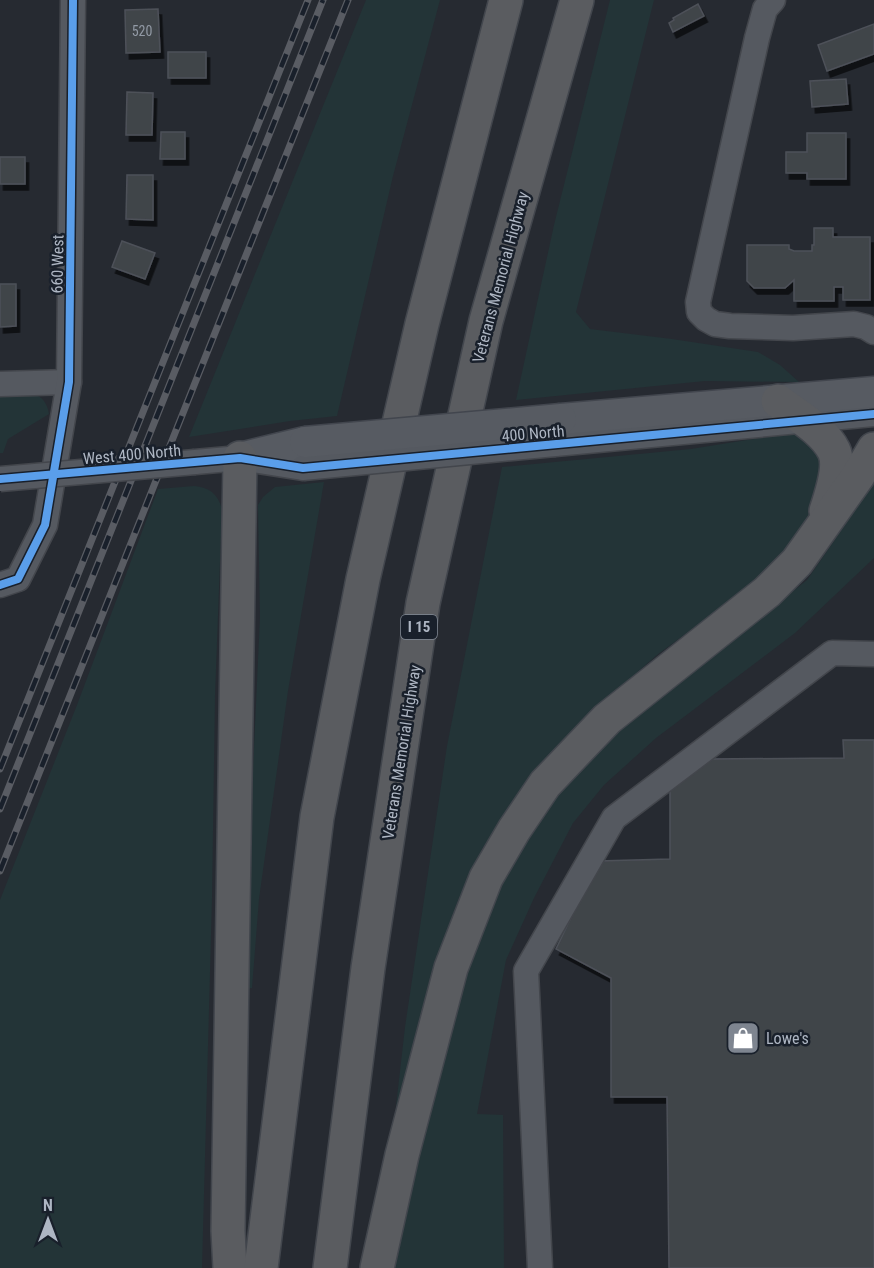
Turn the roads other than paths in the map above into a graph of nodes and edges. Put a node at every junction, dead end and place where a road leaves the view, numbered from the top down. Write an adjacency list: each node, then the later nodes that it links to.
1 (73, 0): 6 (street, 660 West)
2 (506, 0): 19 (highway)
3 (577, 0): 20 (highway, Veterans Memorial Highway / I 15)
4 (773, 0): 5 (street)
5 (874, 332)
6 (69, 382): 7 (street); 16 (street, 660 West)
7 (0, 384)
8 (874, 392): 9 (main road, 400 North)
9 (790, 411): 10 (street, 400 North); 12 (main road, 400 North, bridge); 15 (highway)
10 (874, 414)
11 (874, 449): 15 (highway)
12 (240, 458): 13 (street, 400 North); 18 (highway)
13 (195, 462): 14 (street, West 400 North, bridge)
14 (0, 479)
15 (821, 530): 21 (highway)
16 (0, 585)
17 (874, 654): 22 (street)
18 (230, 1268)
19 (261, 1268)
20 (330, 1268)
21 (377, 1268)
22 (540, 1268)

